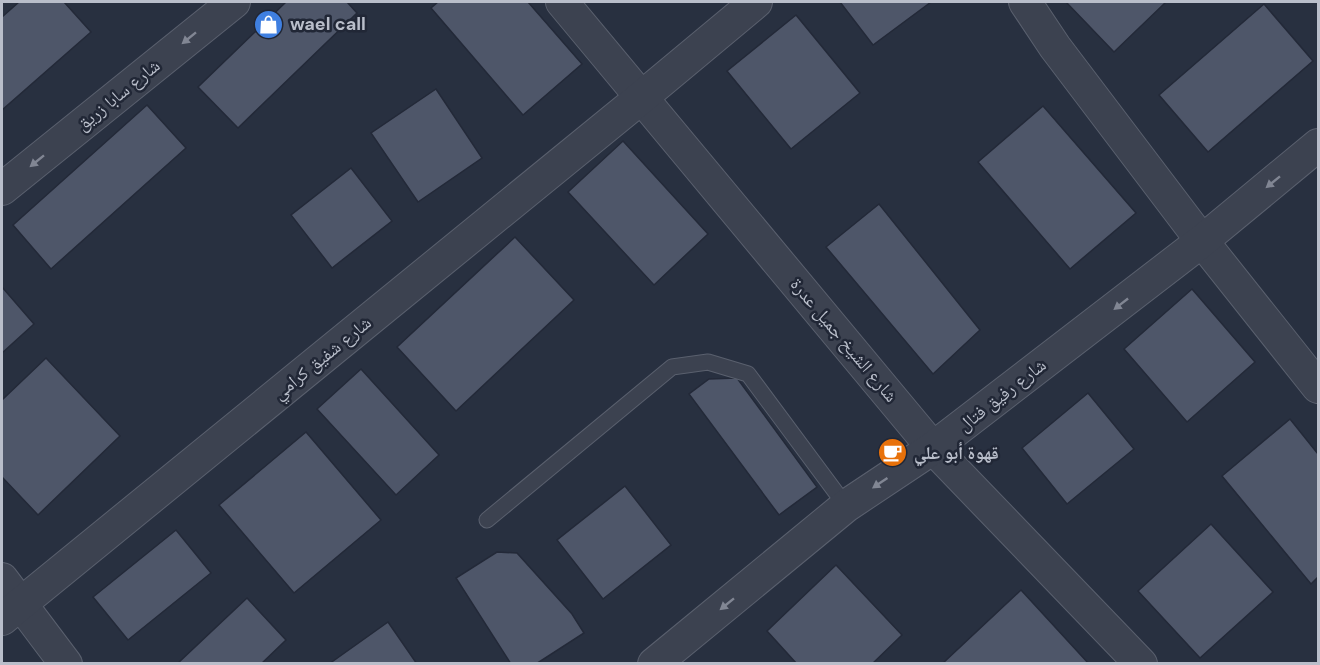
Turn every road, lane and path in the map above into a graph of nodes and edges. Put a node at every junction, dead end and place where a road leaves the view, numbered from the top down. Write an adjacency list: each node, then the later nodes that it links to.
1 (234, 2): 7 (street, شارع سابا زريق, one-way to 7)
2 (562, 2): 5 (street, شارع الشيخ جميل عدرة)
3 (756, 2): 5 (street, شارع شفيق كرامي)
4 (1025, 2): 8 (street)
5 (642, 97): 10 (street, شارع الشيخ جميل عدرة); 14 (street, شارع شفيق كرامي)
6 (1318, 145): 8 (street, شارع رفيق فتال, one-way to 8)
7 (2, 189)
8 (1202, 241): 9 (street); 10 (street, شارع رفيق فتال, one-way to 10)
9 (1318, 387)
10 (933, 448): 11 (street, شارع رفيق فتال, one-way to 11); 17 (street, شارع الشيخ جميل عدرة)
11 (846, 506): 12 (lane); 16 (street, شارع رفيق فتال, one-way to 16)
12 (487, 520)
13 (2, 579): 14 (street)
14 (11, 611): 15 (street)
15 (66, 663)
16 (654, 663)
17 (1141, 663)

